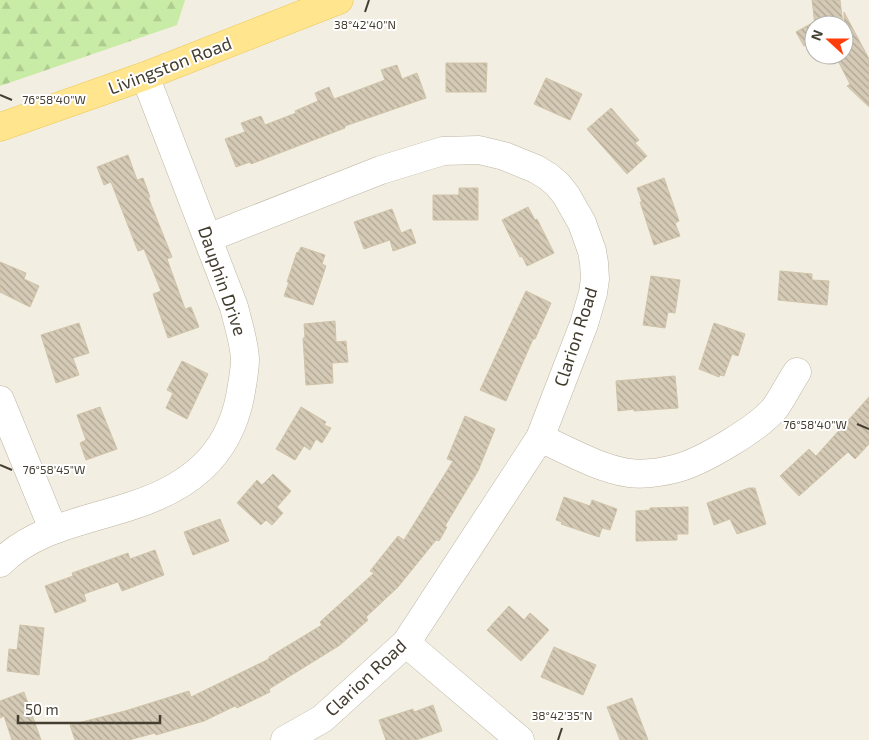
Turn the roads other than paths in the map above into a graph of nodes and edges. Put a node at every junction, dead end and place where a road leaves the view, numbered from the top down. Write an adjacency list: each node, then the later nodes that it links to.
1 (339, 0): 2 (main road, Livingston Road)
2 (145, 76): 3 (main road, Livingston Road); 4 (street, Dauphin Drive)
3 (0, 127)
4 (208, 238): 7 (street, Clarion Road); 8 (street, Dauphin Drive)
5 (797, 372): 7 (street)
6 (0, 400): 8 (street)
7 (540, 438): 10 (street, Clarion Road)
8 (53, 529): 9 (street, Dauphin Drive)
9 (0, 563)
10 (406, 642): 11 (street, Clarion Road); 12 (street)
11 (284, 740)
12 (520, 740)

